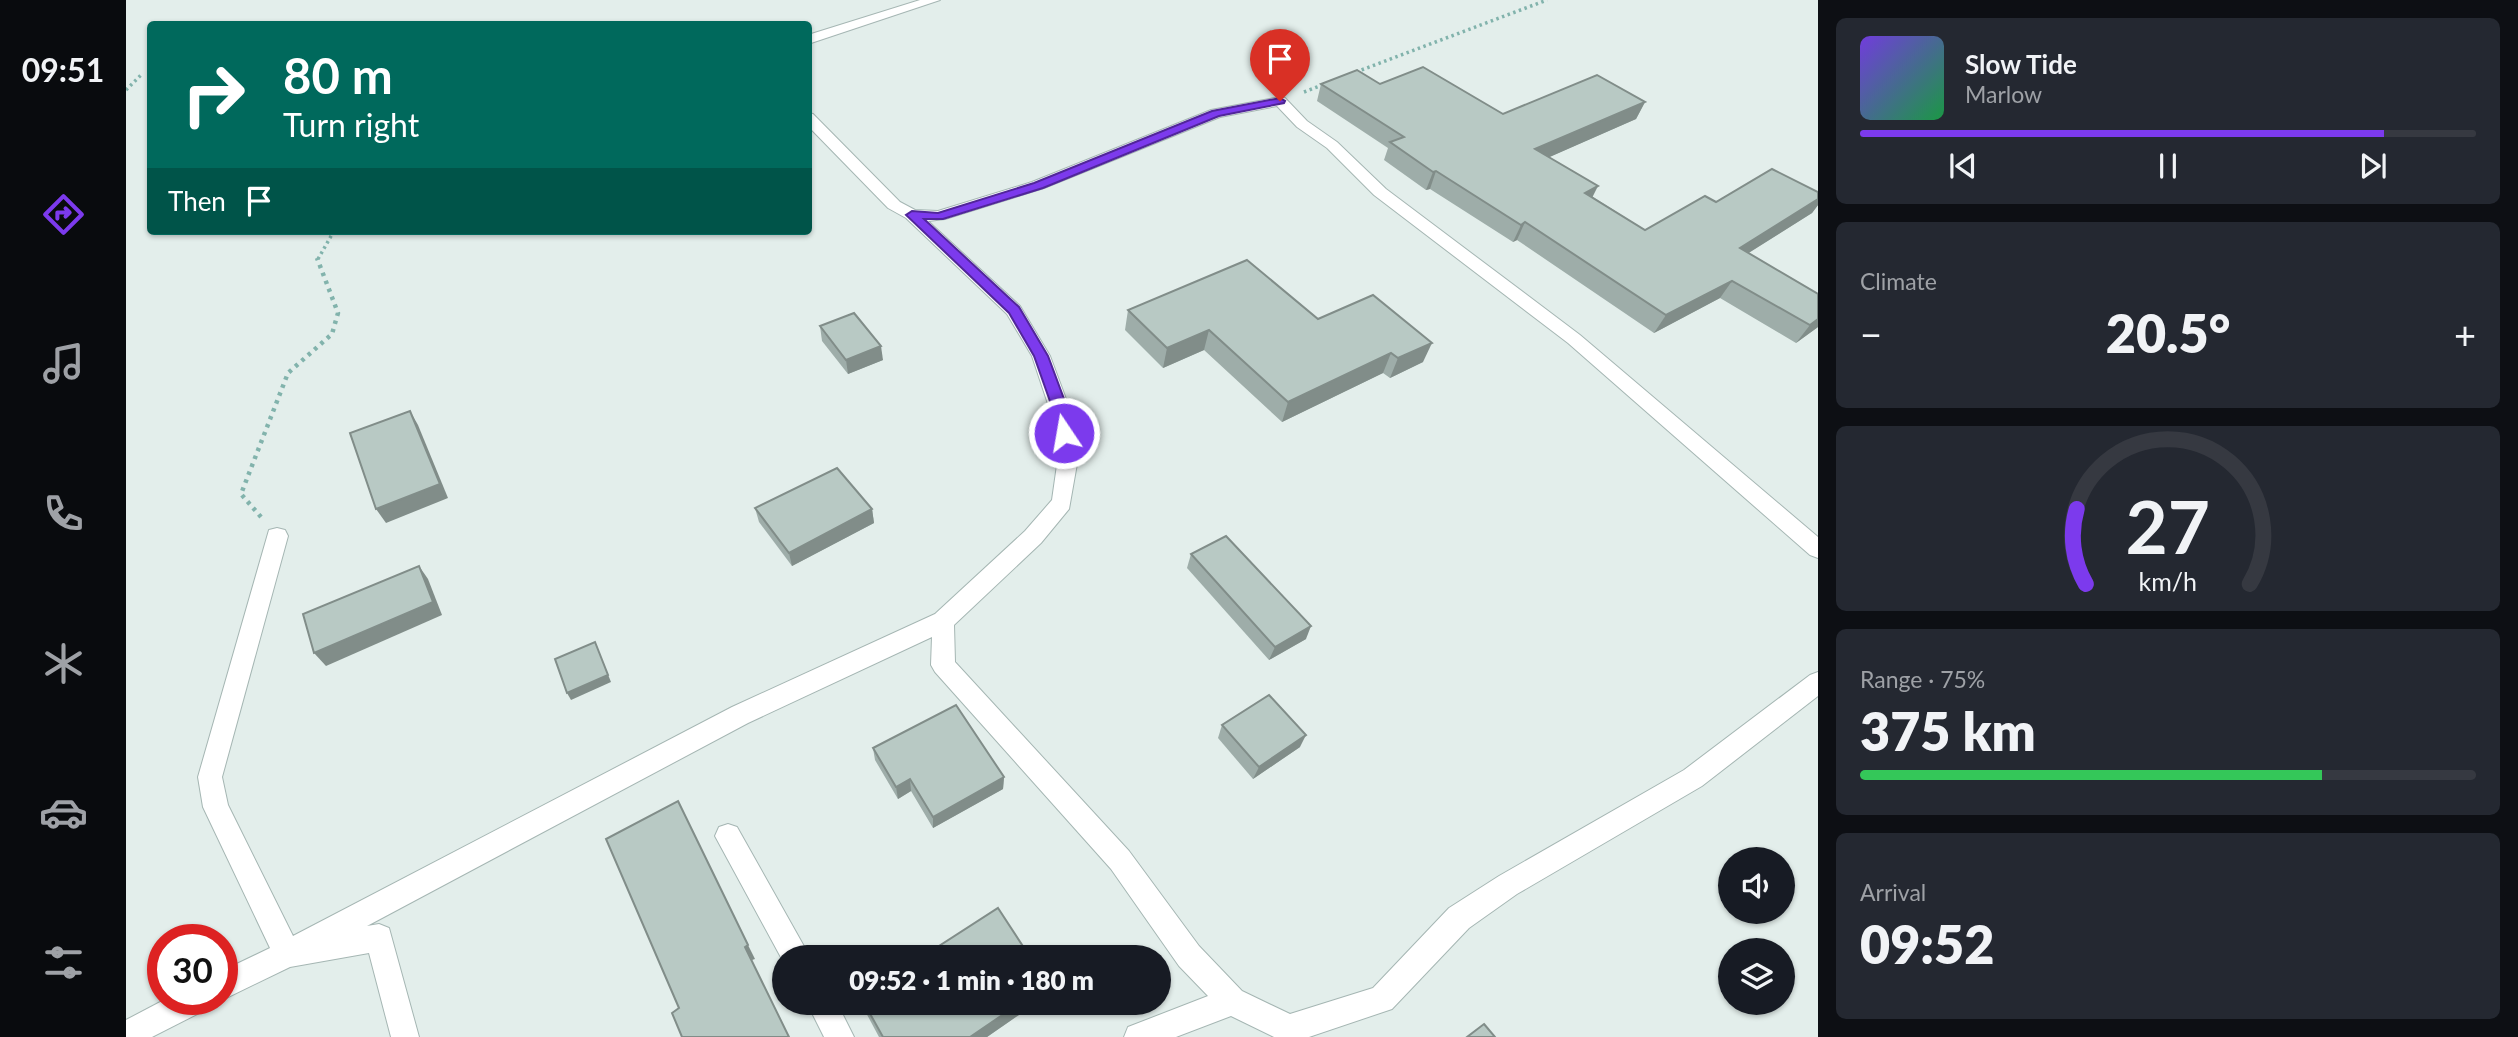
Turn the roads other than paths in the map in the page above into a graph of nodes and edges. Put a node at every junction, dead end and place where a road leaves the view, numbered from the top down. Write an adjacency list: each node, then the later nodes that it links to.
1 (933, 0): 2 (street)
2 (812, 39)
3 (812, 121): 4 (street)
4 (912, 215): 6 (street); 7 (street)
5 (276, 536): 11 (street)
6 (1818, 549)
7 (943, 621): 11 (street); 13 (street)
8 (1818, 682): 13 (street)
9 (727, 836): 10 (street)
10 (789, 945)
11 (287, 954): 12 (street); 17 (street)
12 (238, 978)
13 (1232, 1001): 19 (street)
14 (165, 1015): 16 (street)
15 (828, 1015): 18 (street)
16 (126, 1035)
17 (405, 1037)
18 (840, 1037)
19 (1138, 1037)

